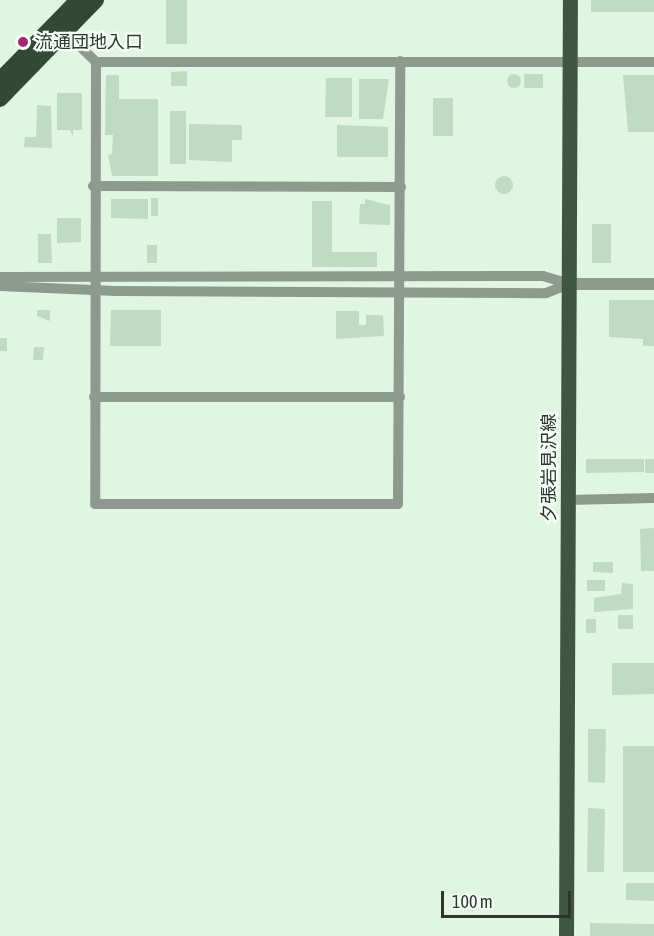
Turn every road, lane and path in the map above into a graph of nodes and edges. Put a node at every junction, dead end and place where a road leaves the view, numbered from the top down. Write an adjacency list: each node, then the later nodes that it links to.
1 (78, 0): 4 (highway)
2 (96, 0): 4 (highway)
3 (570, 0): 7 (main road, 夕張岩見沢線)
4 (60, 27): 6 (street); 9 (highway); 10 (highway)
5 (400, 61): 6 (street); 7 (street); 12 (street)
6 (96, 62): 11 (street)
7 (570, 62): 8 (street); 16 (main road, 夕張岩見沢線)
8 (654, 62)
9 (0, 80)
10 (0, 99)
11 (93, 186): 12 (street); 15 (street)
12 (401, 187): 13 (street)
13 (400, 275): 15 (street); 16 (street); 19 (street)
14 (0, 277): 15 (street)
15 (94, 284): 18 (street); 19 (street); 20 (street)
16 (569, 284): 17 (street); 19 (street); 23 (main road, 夕張岩見沢線)
17 (654, 284)
18 (0, 286)
19 (401, 293): 21 (street)
20 (94, 397): 21 (street); 21 (street)
21 (400, 397)
22 (654, 498): 23 (street)
23 (568, 500): 24 (main road, 夕張岩見沢線)
24 (566, 936)

